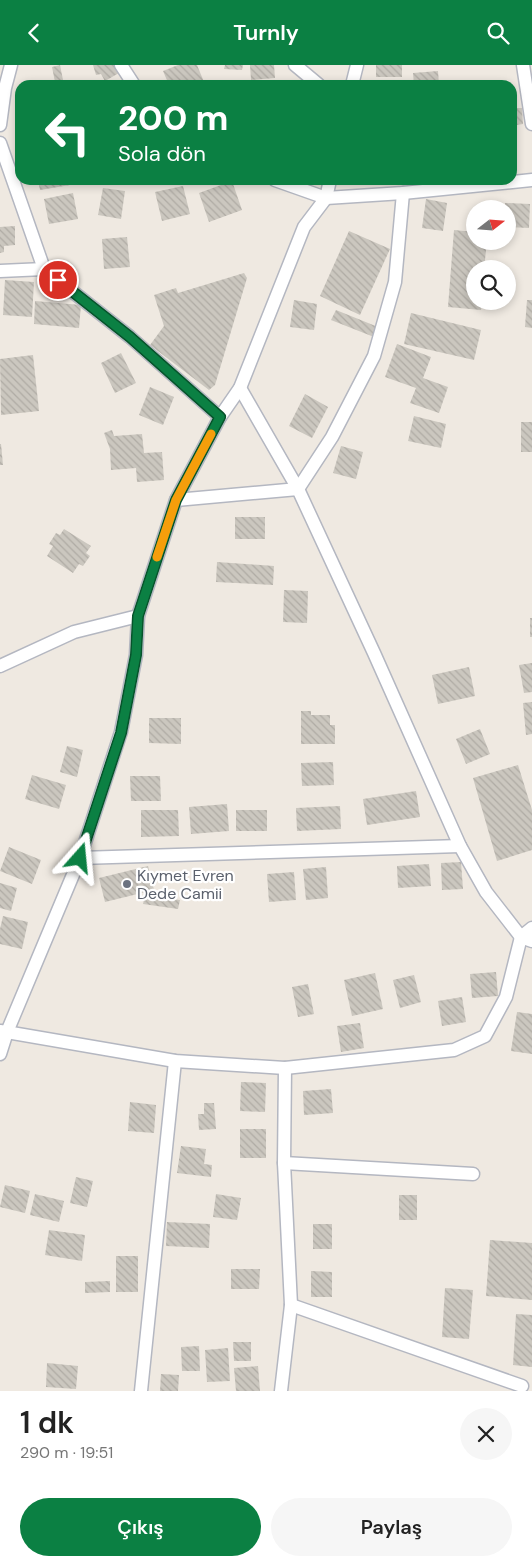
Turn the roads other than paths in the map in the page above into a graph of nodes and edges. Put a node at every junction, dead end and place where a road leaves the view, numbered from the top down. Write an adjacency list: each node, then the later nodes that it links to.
1 (10, 65): 9 (street)
2 (121, 65): 6 (street)
3 (295, 65): 7 (street)
4 (357, 65): 8 (street)
5 (523, 65): 10 (street)
6 (131, 80)
7 (313, 80)
8 (353, 80)
9 (2, 87): 11 (street)
10 (532, 124)
11 (0, 125)
12 (0, 143): 20 (street)
13 (532, 180): 14 (street)
14 (517, 182)
15 (289, 185): 19 (street)
16 (329, 185): 19 (street)
17 (482, 185): 18 (street)
18 (403, 193): 19 (street); 24 (street)
19 (326, 198): 22 (street)
20 (44, 269): 21 (street); 23 (street)
21 (0, 271)
22 (240, 388): 23 (street); 24 (street)
23 (220, 417): 25 (street)
24 (298, 489): 25 (street); 28 (street)
25 (176, 500): 26 (street)
26 (138, 616): 27 (street); 29 (street)
27 (0, 666)
28 (460, 846): 29 (street); 31 (street)
29 (80, 858): 32 (street)
30 (532, 928): 31 (street)
31 (527, 939): 35 (street)
32 (3, 1032): 33 (street); 34 (street)
33 (0, 1054)
34 (175, 1061): 35 (street); 40 (street)
35 (285, 1068): 36 (street)
36 (284, 1163): 37 (street); 38 (street)
37 (473, 1174)
38 (291, 1305): 39 (street); 41 (street)
39 (522, 1386)
40 (141, 1391)
41 (281, 1391)

